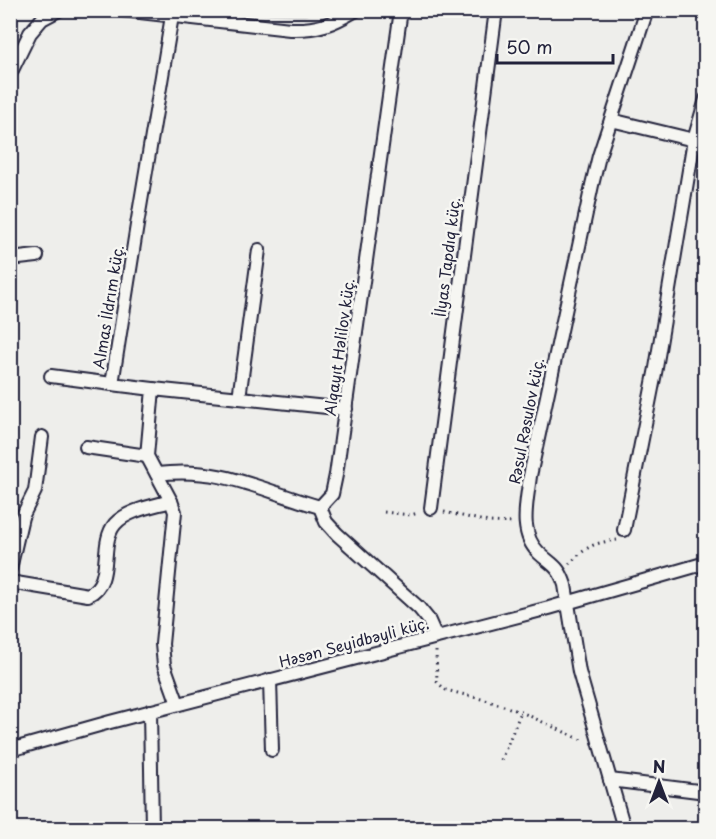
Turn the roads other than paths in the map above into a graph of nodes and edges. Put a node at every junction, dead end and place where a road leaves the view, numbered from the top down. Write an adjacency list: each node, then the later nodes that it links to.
1 (59, 10): 8 (street)
2 (122, 10): 7 (street)
3 (356, 10): 7 (street)
4 (400, 10): 19 (street, Alqayıt Həlilov küç.)
5 (496, 10): 26 (street, İlyas Tapdıq küç.)
6 (647, 10): 10 (street, Rəsul Rəsulov küç.)
7 (172, 16): 16 (street, Almas İldrım küç.)
8 (10, 74)
9 (705, 99): 11 (street)
10 (611, 120): 11 (street); 31 (street, Rəsul Rəsulov küç.)
11 (694, 140): 27 (street)
12 (260, 250): 18 (street)
13 (37, 256): 14 (street)
14 (10, 259)
15 (51, 376): 16 (street)
16 (112, 384): 17 (street, Almas İldrım küç.)
17 (153, 389): 18 (street, Almas İldrım küç.); 22 (street)
18 (238, 398): 19 (street, Almas İldrım küç.)
19 (346, 409): 25 (street, Alqayıt Həlilov küç.)
20 (42, 437): 29 (street)
21 (86, 447): 22 (street)
22 (147, 456): 23 (street)
23 (157, 474): 24 (street); 25 (street)
24 (171, 501): 30 (street); 34 (street)
25 (320, 507): 32 (street)
26 (431, 508)
27 (624, 530)
28 (705, 563): 31 (street, Həsən Seyidbəyli küç.)
29 (10, 569)
30 (10, 582)
31 (568, 602): 32 (street, Həsən Seyidbəyli küç.); 38 (street)
32 (436, 637): 33 (street, Həsən Seyidbəyli küç.)
33 (270, 680): 34 (street, Həsən Seyidbəyli küç.); 37 (street)
34 (178, 704): 35 (street, Həsən Seyidbəyli küç.)
35 (150, 711): 36 (street, Həsən Seyidbəyli küç.); 40 (street)
36 (10, 750)
37 (272, 750)
38 (610, 780): 39 (street); 41 (street)
39 (705, 792)
40 (152, 828)
41 (624, 828)

